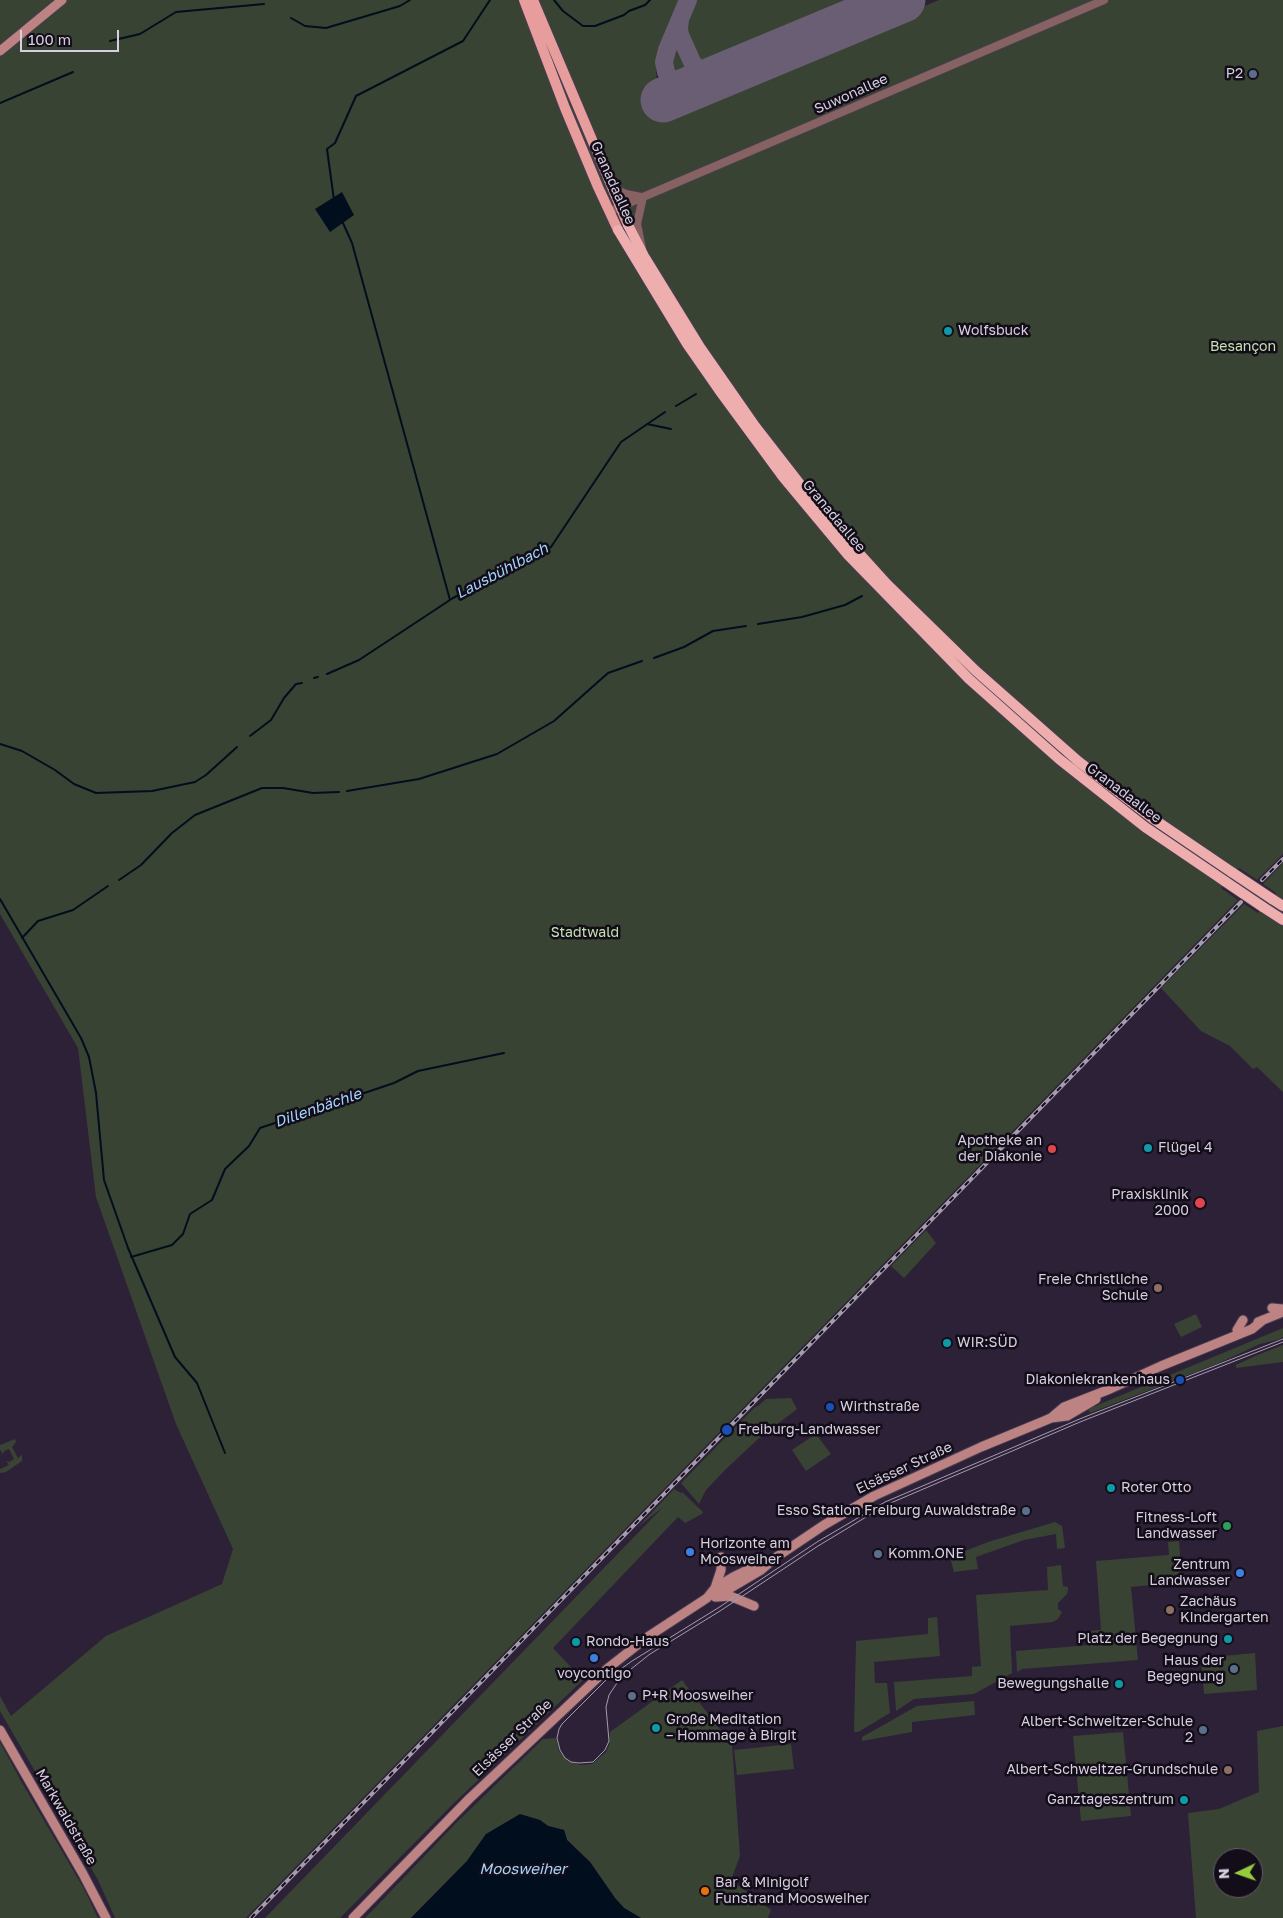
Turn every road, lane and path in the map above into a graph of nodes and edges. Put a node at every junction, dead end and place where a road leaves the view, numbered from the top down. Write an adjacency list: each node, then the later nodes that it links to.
1 (62, 0): 5 (main road)
2 (524, 0): 9 (main road, Granadaallee)
3 (533, 0): 6 (main road, Granadaallee)
4 (1104, 0): 7 (street, Suwonallee)
5 (0, 51)
6 (611, 188): 7 (street); 8 (main road, Granadaallee)
7 (643, 197): 8 (street, Suwonallee); 11 (street)
8 (619, 207): 9 (street, Suwonallee); 10 (main road, Granadaallee)
9 (609, 212): 10 (main road, Granadaallee)
10 (623, 227): 11 (highway, Granadaallee); 13 (highway, Granadaallee, bridge)
11 (642, 252): 12 (highway, Granadaallee, bridge)
12 (1283, 906)
13 (1283, 920)
14 (1272, 1308): 15 (main road)
15 (1283, 1310): 17 (main road, Elsässer Straße)
16 (1243, 1320): 18 (main road)
17 (1263, 1320): 18 (main road, Elsässer Straße); 19 (main road, Elsässer Straße)
18 (1237, 1330): 19 (main road, Elsässer Straße)
19 (1225, 1340): 21 (main road, Elsässer Straße)
20 (721, 1557): 21 (main road)
21 (712, 1595): 22 (main road); 25 (main road, Elsässer Straße)
22 (754, 1606)
23 (0, 1730): 24 (main road, Markwaldstraße)
24 (106, 1918)
25 (353, 1918)

